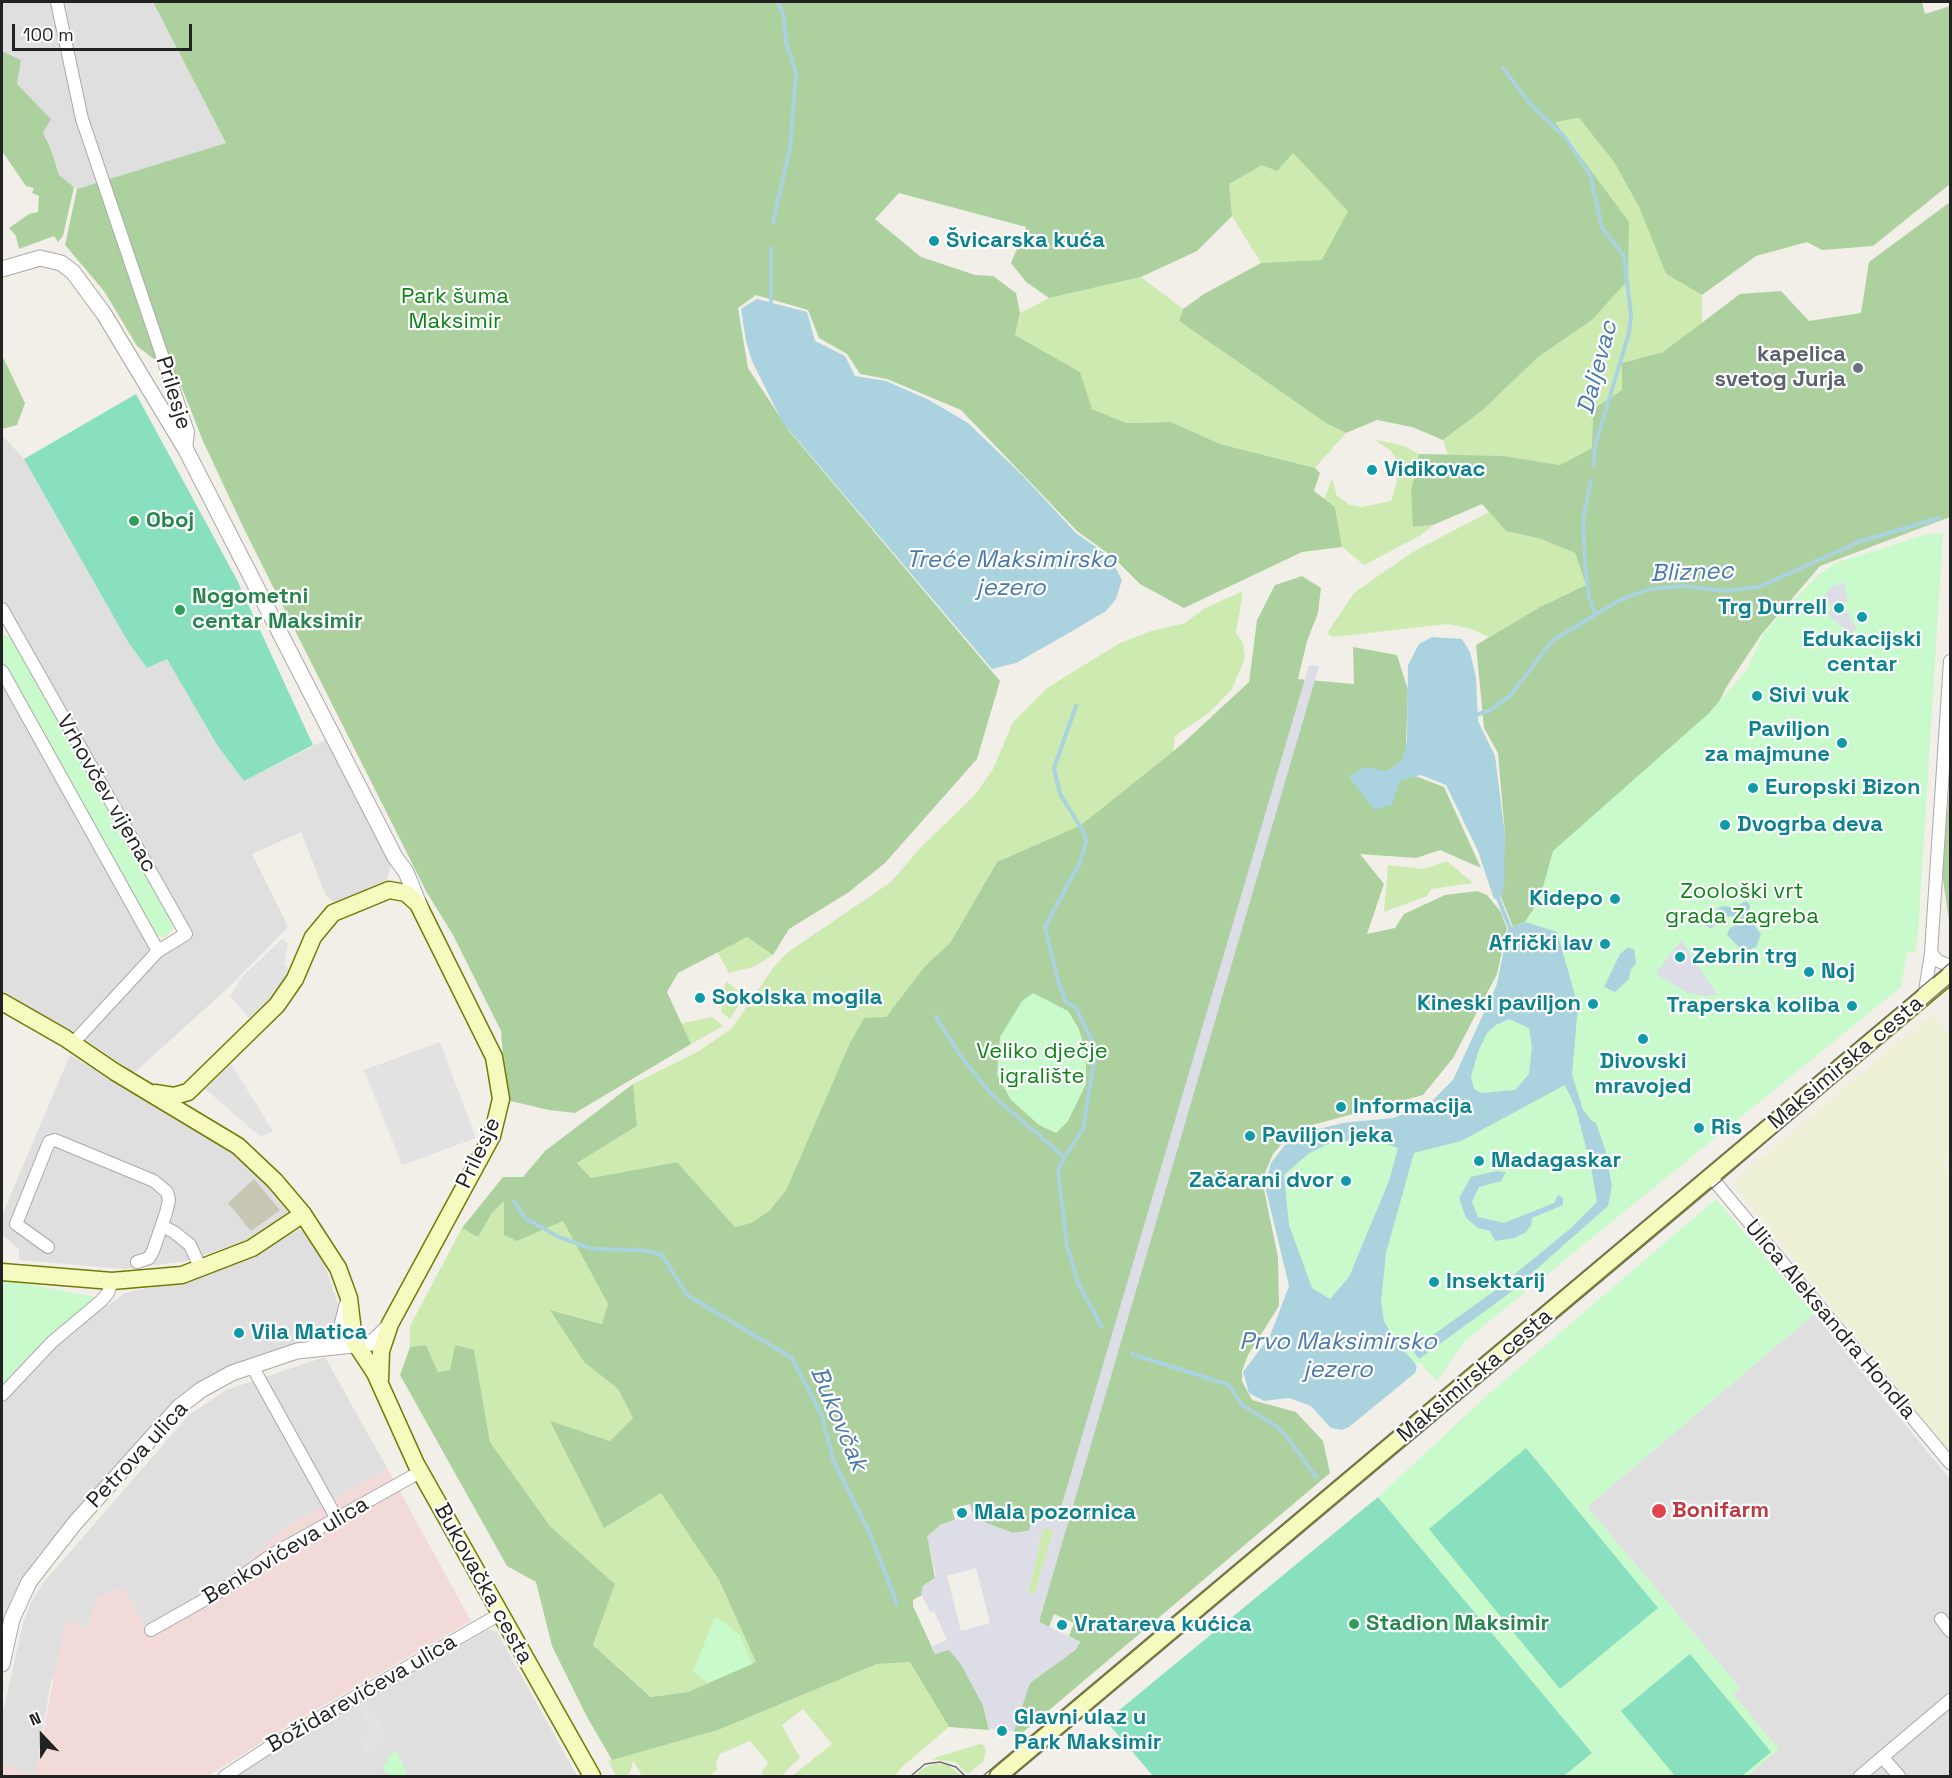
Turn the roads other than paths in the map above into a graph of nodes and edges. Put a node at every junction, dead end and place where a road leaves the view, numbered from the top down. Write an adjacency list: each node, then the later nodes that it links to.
1 (57, 2): 3 (street, Prilesje)
2 (2, 269): 3 (street)
3 (186, 450): 8 (street, Prilesje)
4 (2, 609): 5 (street, Vrhovčev vijenac)
5 (6, 628): 11 (street, Vrhovčev vijenac)
6 (1950, 661): 12 (street)
7 (2, 671): 11 (street, Vrhovčev vijenac)
8 (395, 857): 9 (street); 10 (street, Prilesje)
9 (382, 891): 10 (main road, Prilesje); 20 (main road)
10 (422, 910): 31 (main road, Prilesje)
11 (158, 951): 18 (street, Vrhovčev vijenac)
12 (1931, 953): 13 (street); 15 (street)
13 (1950, 966)
14 (1950, 975): 15 (main road, Maksimirska cesta)
15 (1923, 998): 22 (main road, Maksimirska cesta)
16 (2, 1002): 17 (main road, Bukovačka cesta)
17 (9, 1010): 18 (main road, Bukovačka cesta)
18 (73, 1043): 19 (main road, Bukovačka cesta)
19 (146, 1090): 20 (main road, Bukovačka cesta); 21 (main road, Bukovačka cesta)
20 (188, 1092): 21 (main road)
21 (193, 1118): 23 (main road, Bukovačka cesta)
22 (1711, 1177): 37 (street, Ulica Aleksandra Hondla); 49 (main road, Maksimirska cesta)
23 (303, 1214): 27 (main road); 30 (main road, Bukovačka cesta)
24 (160, 1231): 25 (street); 26 (street); 27 (street)
25 (48, 1247)
26 (137, 1262)
27 (201, 1269): 29 (main road)
28 (2, 1272): 29 (main road)
29 (112, 1281): 36 (street)
30 (347, 1290): 32 (main road, Bukovačka cesta); 33 (street)
31 (390, 1324): 32 (street, Prilesje); 35 (main road, Prilesje)
32 (357, 1346): 33 (street, Petrova ulica); 35 (main road, Bukovačka cesta)
33 (297, 1351): 34 (street, Petrova ulica)
34 (252, 1366): 39 (street); 44 (street, Petrova ulica)
35 (380, 1379): 38 (main road, Bukovačka cesta)
36 (2, 1395)
37 (1950, 1463)
38 (420, 1473): 39 (street, Benkovićeva ulica); 40 (main road, Bukovačka cesta)
39 (337, 1519): 42 (street, Benkovićeva ulica)
40 (500, 1614): 47 (street, Božidarevićeva ulica); 48 (main road, Bukovačka cesta)
41 (1941, 1619): 43 (street)
42 (151, 1630)
43 (1950, 1631)
44 (2, 1664)
45 (1950, 1700): 46 (street)
46 (1882, 1758): 50 (street); 51 (street)
47 (225, 1776)
48 (592, 1776)
49 (998, 1776)
50 (1860, 1776)
51 (1899, 1776)

